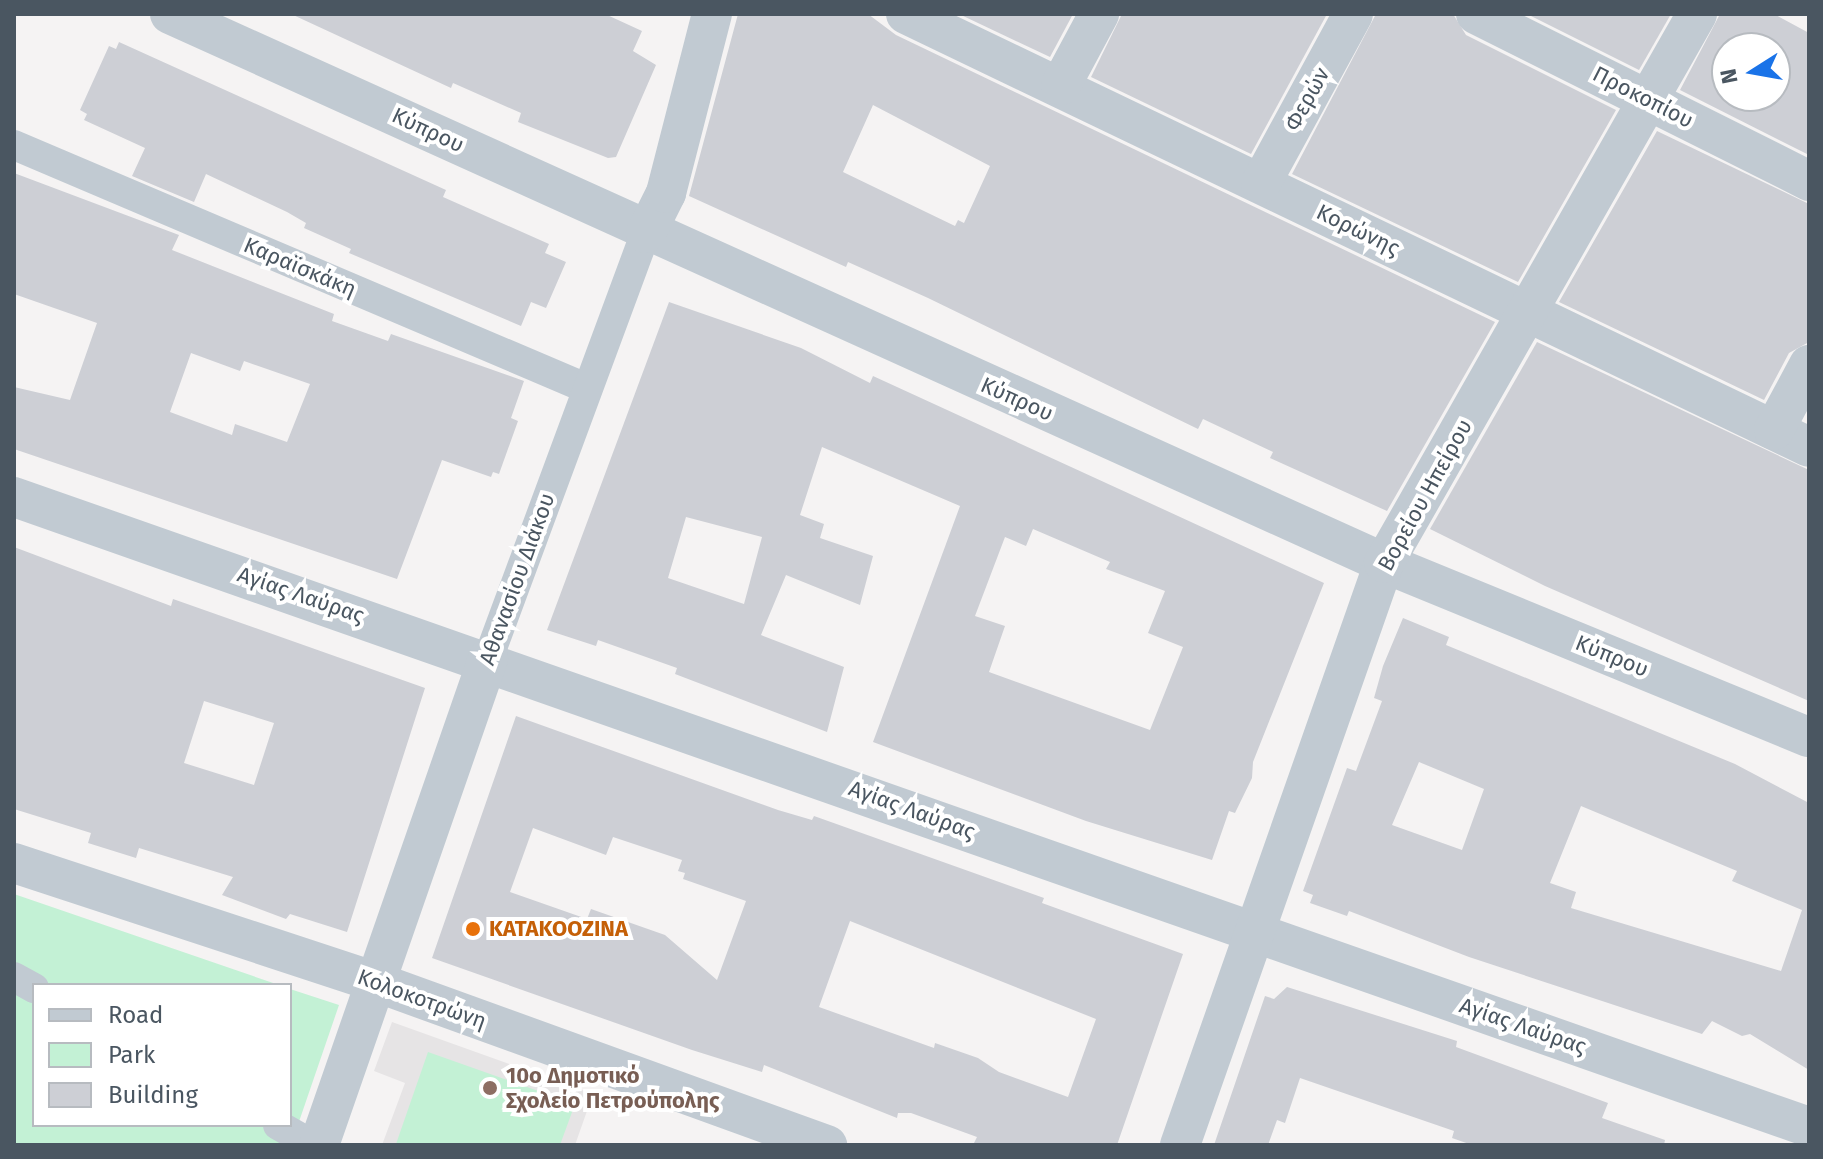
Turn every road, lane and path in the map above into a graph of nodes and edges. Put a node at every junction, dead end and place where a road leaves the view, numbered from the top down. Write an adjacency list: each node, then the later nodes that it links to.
1 (170, 14): 8 (street, Κύπρου)
2 (712, 14): 14 (street, Αθανασίου Διάκου)
3 (906, 14): 9 (street, Κορώνης)
4 (1099, 14): 9 (street)
5 (1353, 14): 13 (street, Φερών)
6 (1476, 14): 10 (street, Προκοπίου)
7 (1697, 14): 10 (street, Βορείου Ηπείρου)
8 (241, 27): 14 (street, Κύπρου)
9 (1061, 85): 13 (street, Κορώνης)
10 (1650, 100): 12 (street, Προκοπίου); 15 (street, Βορείου Ηπείρου)
11 (14, 145): 17 (street, Καραϊσκάκη)
12 (1809, 181)
13 (1261, 183): 15 (street, Κορώνης)
14 (646, 233): 17 (street, Αθανασίου Διάκου); 21 (street, Κύπρου)
15 (1528, 313): 18 (street, Κορώνης); 21 (street, Βορείου Ηπείρου)
16 (1809, 365): 18 (street)
17 (586, 388): 22 (street, Αθανασίου Διάκου)
18 (1774, 430): 19 (street, Κορώνης)
19 (1809, 447)
20 (14, 497): 22 (street, Αγίας Λαύρας)
21 (1384, 563): 23 (street, Κύπρου); 25 (street, Βορείου Ηπείρου)
22 (488, 659): 25 (street, Αγίας Λαύρας); 27 (street, Αθανασίου Διάκου)
23 (1809, 737)
24 (14, 863): 27 (street, Κολοκοτρώνη)
25 (1254, 932): 30 (street, Αγίας Λαύρας); 33 (street, Βορείου Ηπείρου)
26 (14, 977): 28 (street)
27 (376, 982): 31 (street, Αθανασίου Διάκου); 32 (street, Κολοκοτρώνη)
28 (32, 987)
29 (282, 1127): 31 (street)
30 (1809, 1127)
31 (316, 1145)
32 (827, 1145)
33 (1180, 1145)

